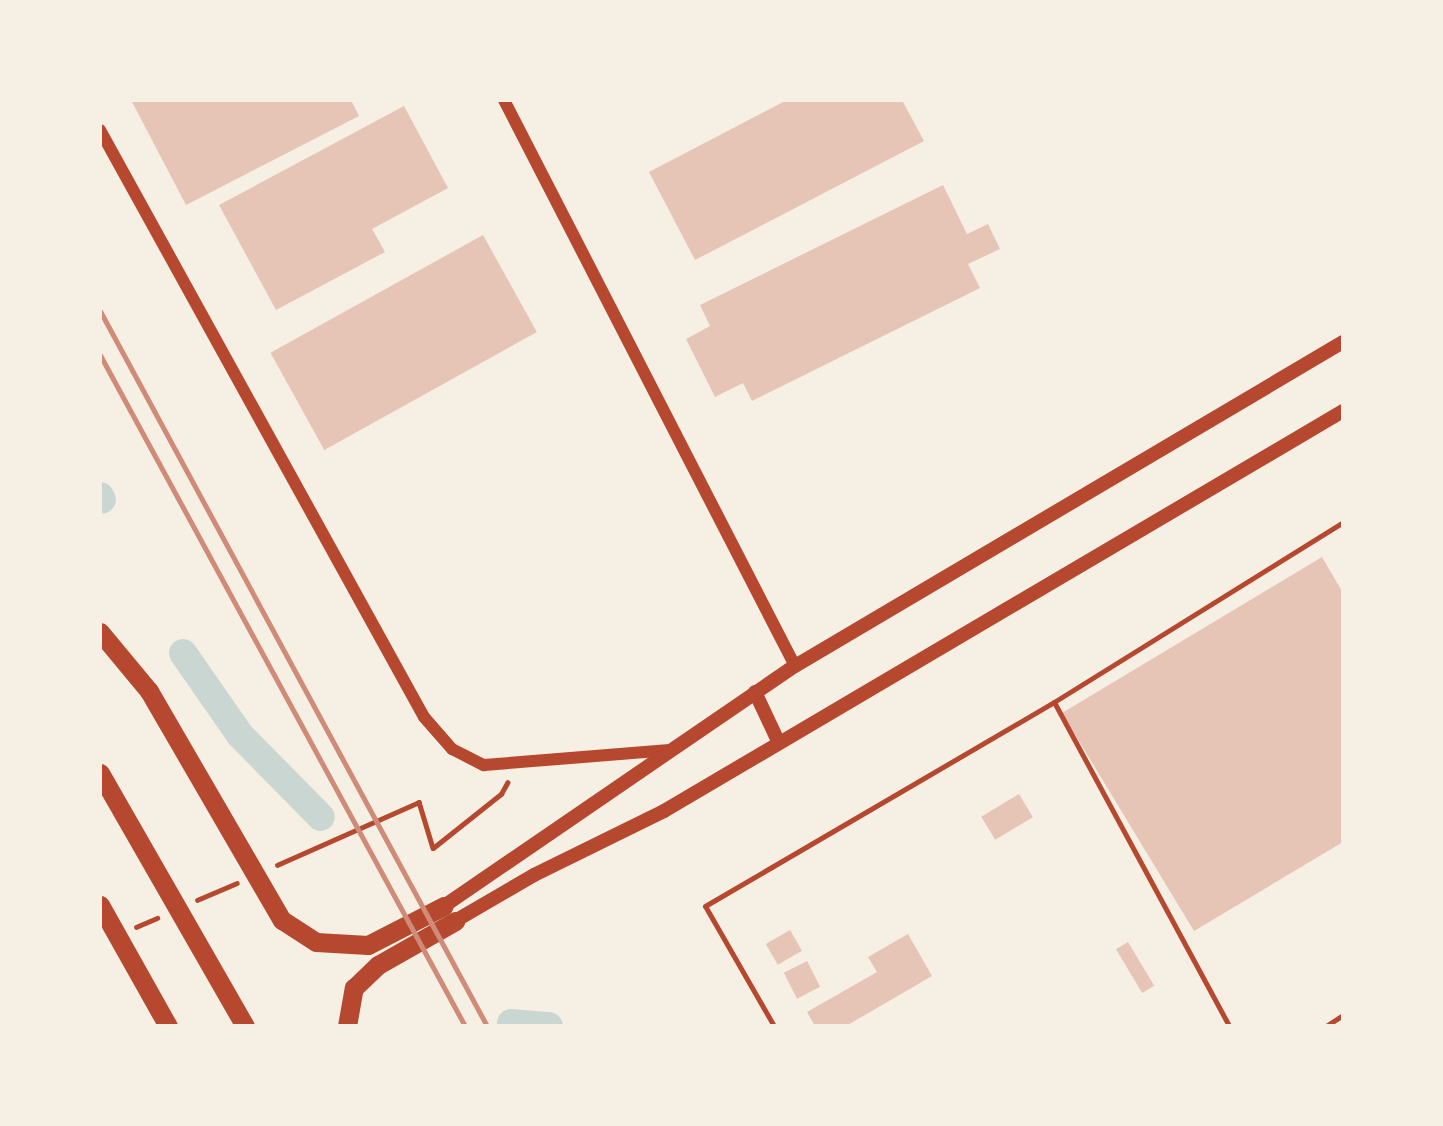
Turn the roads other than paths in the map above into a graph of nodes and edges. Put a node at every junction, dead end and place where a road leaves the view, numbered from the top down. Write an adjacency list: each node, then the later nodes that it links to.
1 (504, 100): 7 (street)
2 (100, 130): 11 (street)
3 (1343, 342): 7 (main road)
4 (1343, 411): 10 (main road)
5 (1343, 522): 9 (lane)
6 (100, 632): 14 (highway)
7 (795, 666): 8 (main road)
8 (755, 692): 10 (main road); 11 (main road)
9 (1054, 702): 19 (lane); 20 (lane)
10 (779, 743): 14 (main road)
11 (669, 750): 14 (main road)
12 (100, 773): 17 (highway)
13 (100, 905): 16 (highway)
14 (450, 914): 18 (highway)
15 (1343, 1015): 21 (lane)
16 (168, 1026)
17 (246, 1026)
18 (347, 1026)
19 (774, 1026)
20 (1229, 1026)
21 (1326, 1026)

